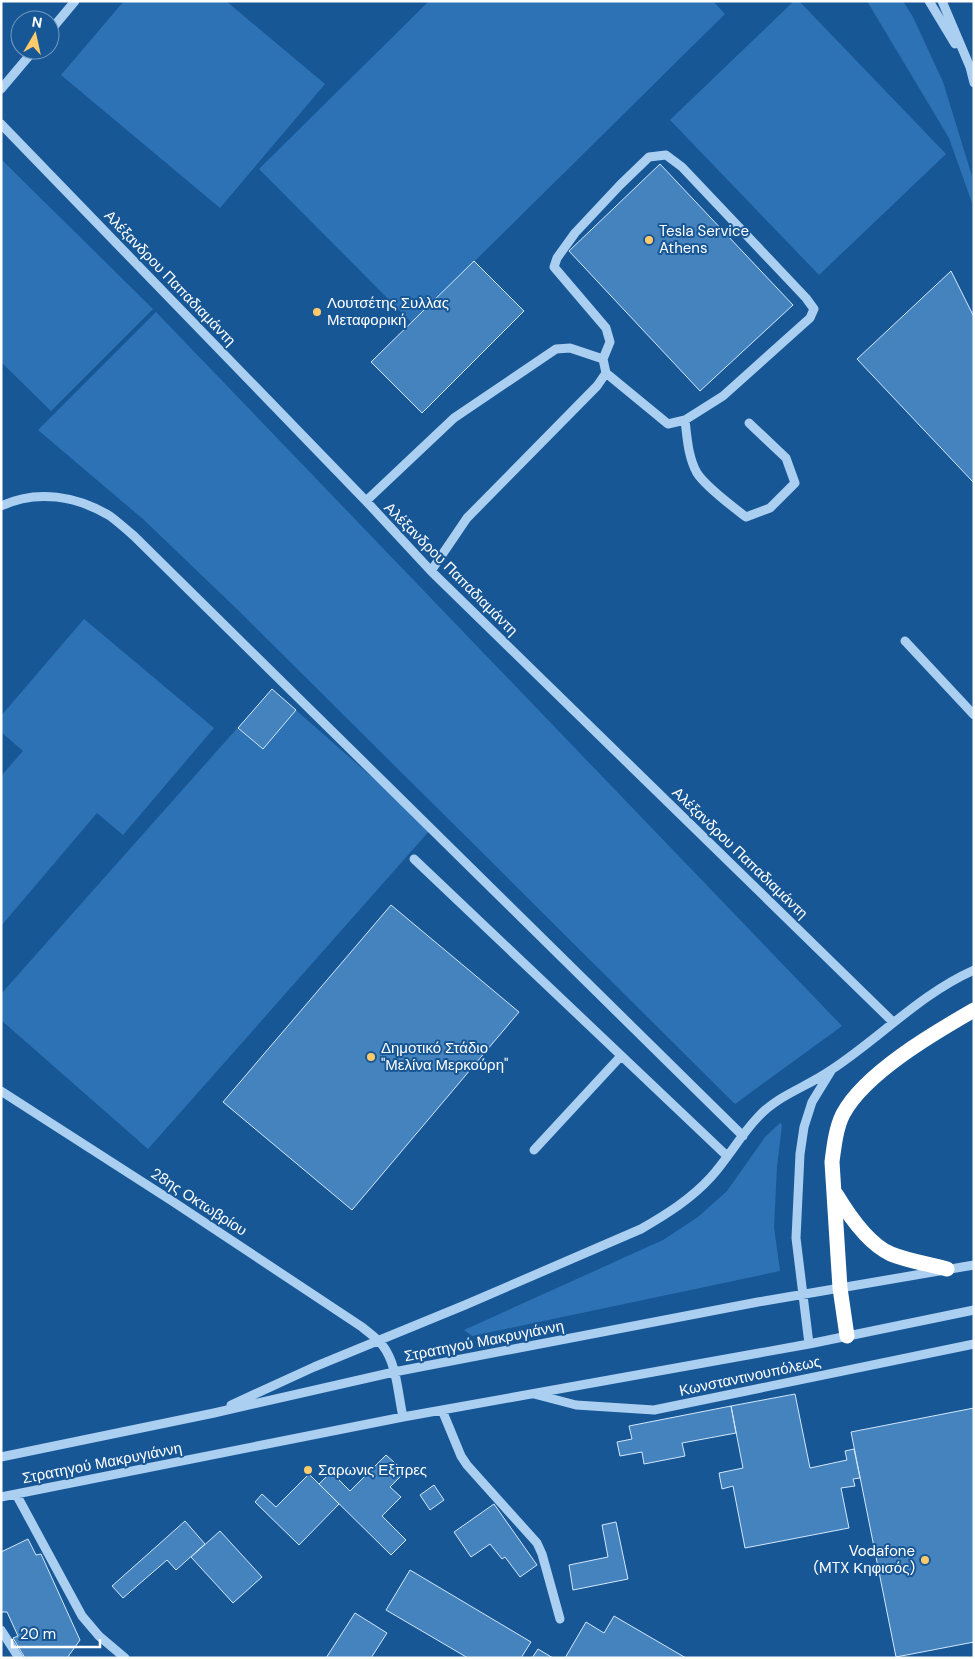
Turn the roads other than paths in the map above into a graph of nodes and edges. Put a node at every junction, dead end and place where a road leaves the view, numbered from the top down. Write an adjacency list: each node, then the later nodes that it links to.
1 (75, 1): 4 (street)
2 (929, 1): 6 (street)
3 (942, 1): 6 (street)
4 (60, 19)
5 (26, 60): 8 (street)
6 (970, 67): 7 (street)
7 (974, 83)
8 (1, 89)
9 (1, 124): 14 (street, Αλέξανδρου Παπαδιαμάντη)
10 (603, 360): 11 (street); 12 (street); 14 (street)
11 (606, 373): 12 (street); 16 (street)
12 (685, 420): 13 (street)
13 (749, 423)
14 (366, 501): 16 (street, Αλέξανδρου Παπαδιαμάντη)
15 (1, 506): 26 (street)
16 (431, 570): 22 (street, Αλέξανδρου Παπαδιαμάντη)
17 (905, 641): 18 (street)
18 (974, 715)
19 (414, 859): 23 (street)
20 (974, 970): 22 (street)
21 (974, 1010): 29 (highway)
22 (893, 1022): 24 (street)
23 (621, 1056): 27 (street); 28 (street)
24 (831, 1070): 26 (street); 33 (street)
25 (1, 1091): 36 (street, 28ης Οκτωβρίου)
26 (743, 1136): 28 (street)
27 (534, 1150)
28 (727, 1156): 36 (street)
29 (834, 1190): 31 (highway); 32 (highway)
30 (974, 1265): 31 (street, Στρατηγού Μακρυγιάννη)
31 (947, 1269): 32 (street, Στρατηγού Μακρυγιάννη)
32 (840, 1288): 33 (street, Στρατηγού Μακρυγιάννη); 35 (highway)
33 (803, 1294): 37 (street); 39 (street, Στρατηγού Μακρυγιάννη)
34 (974, 1310): 35 (street, Στρατηγού Μακρυγιάννη)
35 (847, 1336): 37 (street, Στρατηγού Μακρυγιάννη)
36 (378, 1340): 39 (street); 42 (street)
37 (809, 1344): 40 (street, Στρατηγού Μακρυγιάννη)
38 (974, 1344): 40 (street, Κωνσταντινουπόλεως)
39 (394, 1372): 42 (street, Στρατηγού Μακρυγιάννη); 43 (street)
40 (531, 1393): 41 (street, Στρατηγού Μακρυγιάννη)
41 (442, 1410): 43 (street, Στρατηγού Μακρυγιάννη); 47 (street)
42 (214, 1414): 44 (street, Στρατηγού Μακρυγιάννη)
43 (403, 1417): 45 (street, Στρατηγού Μακρυγιάννη)
44 (1, 1456)
45 (16, 1494): 46 (street, Στρατηγού Μακρυγιάννη); 50 (street)
46 (1, 1497)
47 (560, 1619)
48 (1, 1630): 49 (street)
49 (19, 1658)
50 (125, 1658)

